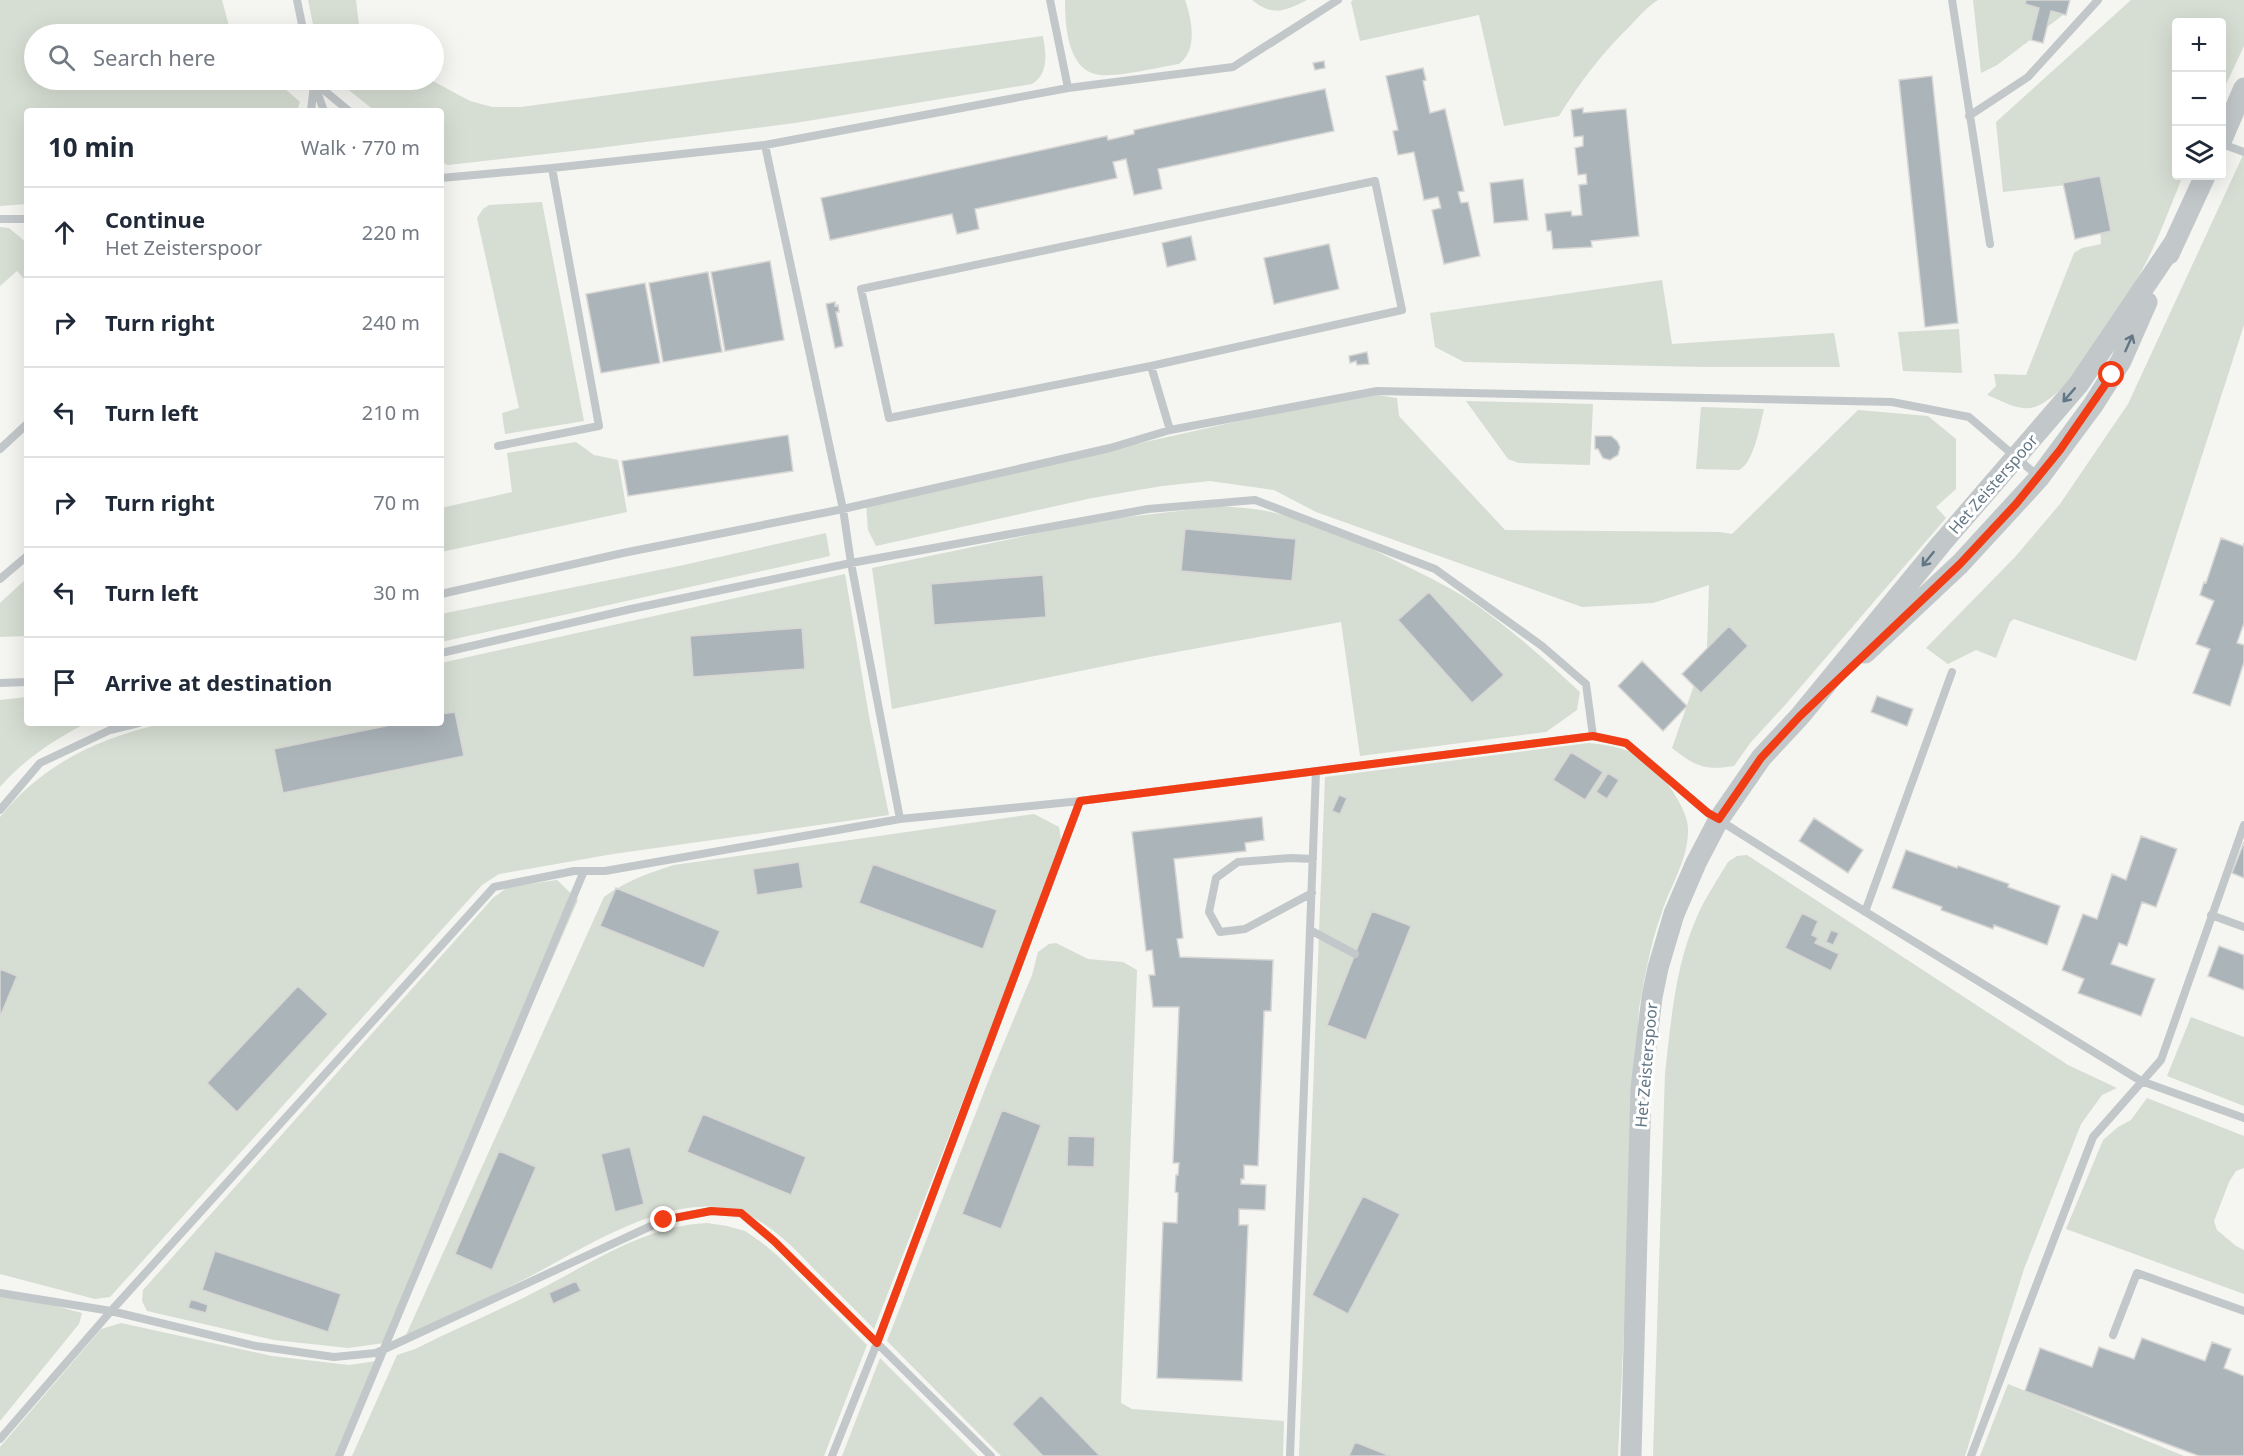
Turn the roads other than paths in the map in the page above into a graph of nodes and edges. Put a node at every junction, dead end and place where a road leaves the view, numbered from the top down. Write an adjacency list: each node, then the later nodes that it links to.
1 (297, 0): 6 (lane)
2 (1050, 0): 7 (lane)
3 (1338, 0): 7 (lane)
4 (1952, 0): 15 (lane)
5 (2098, 0): 15 (lane)
6 (302, 24)
7 (1068, 88): 17 (lane)
8 (2244, 88): 16 (street)
9 (313, 90): 12 (lane)
10 (317, 90): 13 (lane)
11 (324, 90): 14 (lane)
12 (312, 108)
13 (323, 108)
14 (346, 108)
15 (1969, 116): 26 (lane)
16 (2226, 130)
17 (765, 145): 20 (lane); 34 (lane)
18 (2226, 145): 19 (lane)
19 (2244, 152)
20 (552, 168): 21 (lane); 30 (lane)
21 (444, 177)
22 (2203, 180): 25 (street, Het Zeisterspoor)
23 (0, 219): 24 (lane)
24 (24, 219)
25 (2174, 243): 32 (street, Het Zeisterspoor, one-way to 32); 33 (street, Het Zeisterspoor, one-way to 25)
26 (1990, 244)
27 (1151, 366): 27 (lane); 29 (lane)
28 (24, 427): 31 (lane)
29 (1170, 430): 32 (lane); 34 (lane)
30 (498, 446)
31 (0, 449)
32 (2016, 457): 33 (lane); 43 (street, Het Zeisterspoor, one-way to 43)
33 (2039, 478): 43 (street, Het Zeisterspoor)
34 (843, 509): 36 (lane); 38 (lane)
35 (24, 559): 37 (lane)
36 (851, 563): 39 (lane); 45 (lane); 49 (lane)
37 (0, 579)
38 (444, 593)
39 (444, 652)
40 (1952, 672): 55 (lane)
41 (24, 682): 42 (lane)
42 (0, 683)
43 (1800, 716): 50 (street, Het Zeisterspoor)
44 (127, 726): 48 (lane)
45 (1593, 736): 46 (lane); 50 (lane)
46 (1316, 772): 47 (lane); 52 (lane)
47 (1080, 801): 49 (lane); 66 (lane)
48 (0, 810)
49 (900, 819): 53 (lane)
50 (1719, 819): 55 (lane); 73 (street, Het Zeisterspoor)
51 (2244, 825): 56 (lane)
52 (1313, 859): 54 (lane); 54 (lane)
53 (584, 871): 63 (lane); 67 (lane)
54 (1312, 893): 58 (lane)
55 (1865, 912): 60 (lane)
56 (2211, 915): 57 (lane); 60 (lane)
57 (2244, 927)
58 (1310, 930): 59 (lane); 72 (lane)
59 (1355, 954)
60 (2141, 1081): 61 (lane); 74 (lane)
61 (2244, 1118)
62 (0, 1293): 63 (lane)
63 (111, 1311): 67 (lane); 68 (lane)
64 (2244, 1311): 65 (lane)
65 (2113, 1335)
66 (877, 1343): 67 (lane); 70 (lane); 71 (lane)
67 (385, 1349): 69 (lane)
68 (0, 1439)
69 (339, 1456)
70 (832, 1456)
71 (991, 1456)
72 (1290, 1456)
73 (1631, 1456)
74 (1971, 1456)

